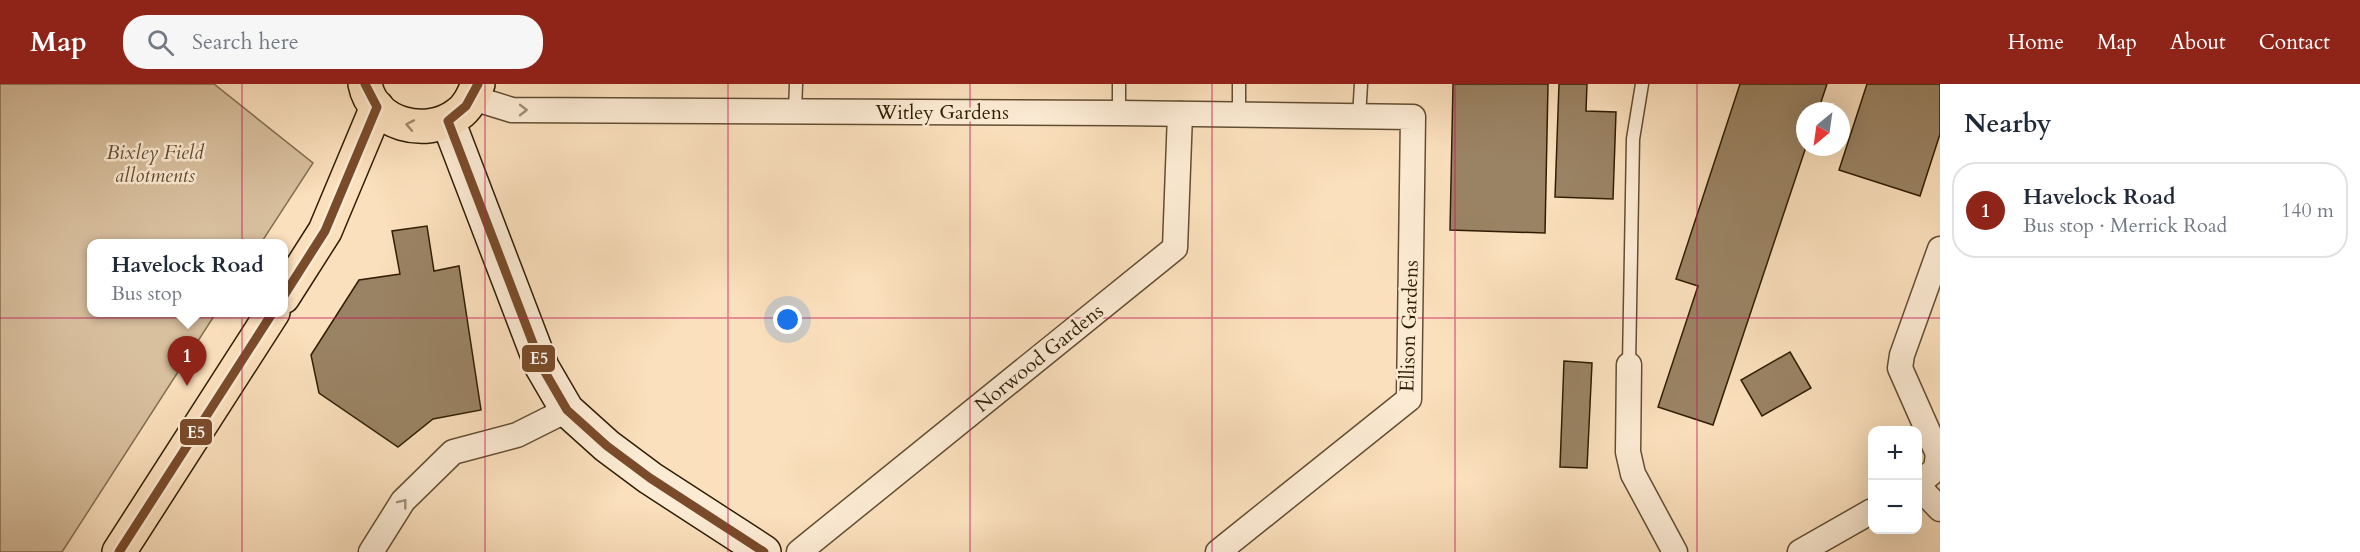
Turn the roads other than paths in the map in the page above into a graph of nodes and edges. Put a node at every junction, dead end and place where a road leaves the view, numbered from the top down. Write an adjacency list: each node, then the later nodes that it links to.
1 (796, 84): 8 (lane)
2 (1119, 84): 9 (lane)
3 (1239, 84): 11 (lane)
4 (1361, 84): 12 (lane)
5 (1642, 84): 18 (lane)
6 (475, 91): 8 (street, Witley Gardens, one-way to 8); 14 (main road)
7 (371, 96): 14 (main road, one-way to 7); 16 (main road)
8 (795, 111): 9 (street, Witley Gardens)
9 (1119, 112): 10 (street, Witley Gardens)
10 (1180, 114): 11 (street, Witley Gardens); 27 (street, Norwood Gardens)
11 (1239, 115): 12 (street, Witley Gardens)
12 (1359, 117): 13 (street, Witley Gardens)
13 (1413, 117): 28 (street, Ellison Gardens)
14 (448, 121): 19 (street)
15 (1940, 249): 20 (street)
16 (288, 289)
17 (270, 317): 24 (main road)
18 (1629, 365): 29 (street)
19 (567, 410): 25 (street, one-way to 19); 26 (street)
20 (1922, 481)
21 (1922, 490): 22 (street)
22 (1940, 509)
23 (1868, 513): 30 (street)
24 (119, 552)
25 (371, 552)
26 (764, 552)
27 (799, 552)
28 (1218, 552)
29 (1675, 552)
30 (1800, 552)

